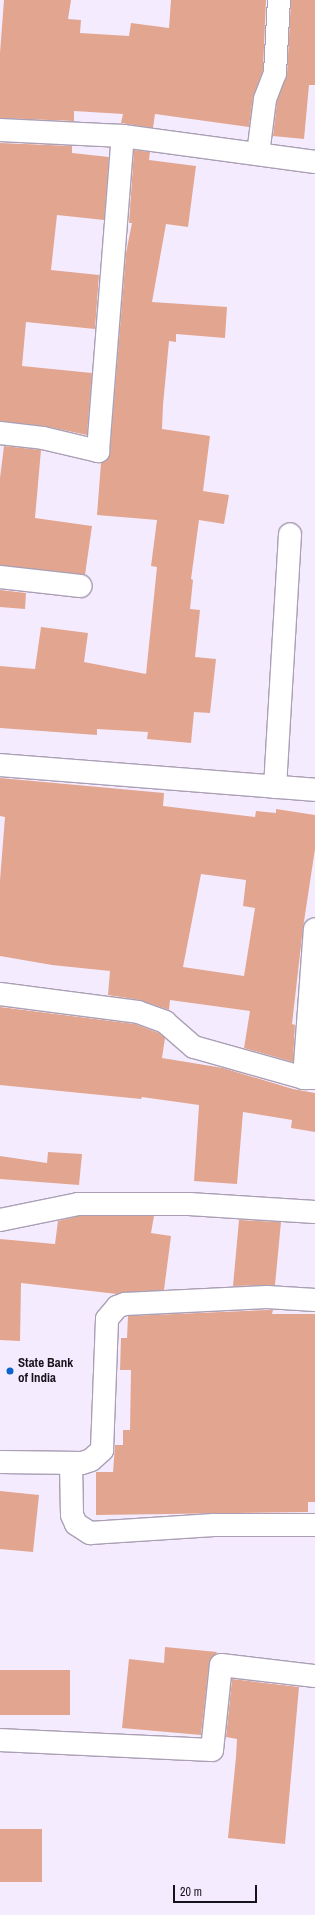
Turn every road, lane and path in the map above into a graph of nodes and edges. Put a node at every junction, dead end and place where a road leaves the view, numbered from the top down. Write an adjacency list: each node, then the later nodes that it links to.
1 (279, 0): 4 (street)
2 (0, 130): 3 (street)
3 (123, 136): 4 (street); 6 (street)
4 (258, 154): 5 (street)
5 (315, 162)
6 (0, 433)
7 (290, 534): 11 (street)
8 (0, 577): 9 (street)
9 (80, 586)
10 (0, 765): 11 (street)
11 (275, 786): 12 (street)
12 (315, 790)
13 (315, 929): 15 (street)
14 (0, 994): 15 (street)
15 (310, 1078)
16 (315, 1212): 17 (street)
17 (0, 1220)
18 (315, 1300): 20 (street)
19 (0, 1462): 20 (street)
20 (71, 1463): 21 (street)
21 (315, 1524)
22 (315, 1676): 23 (street)
23 (0, 1740)

